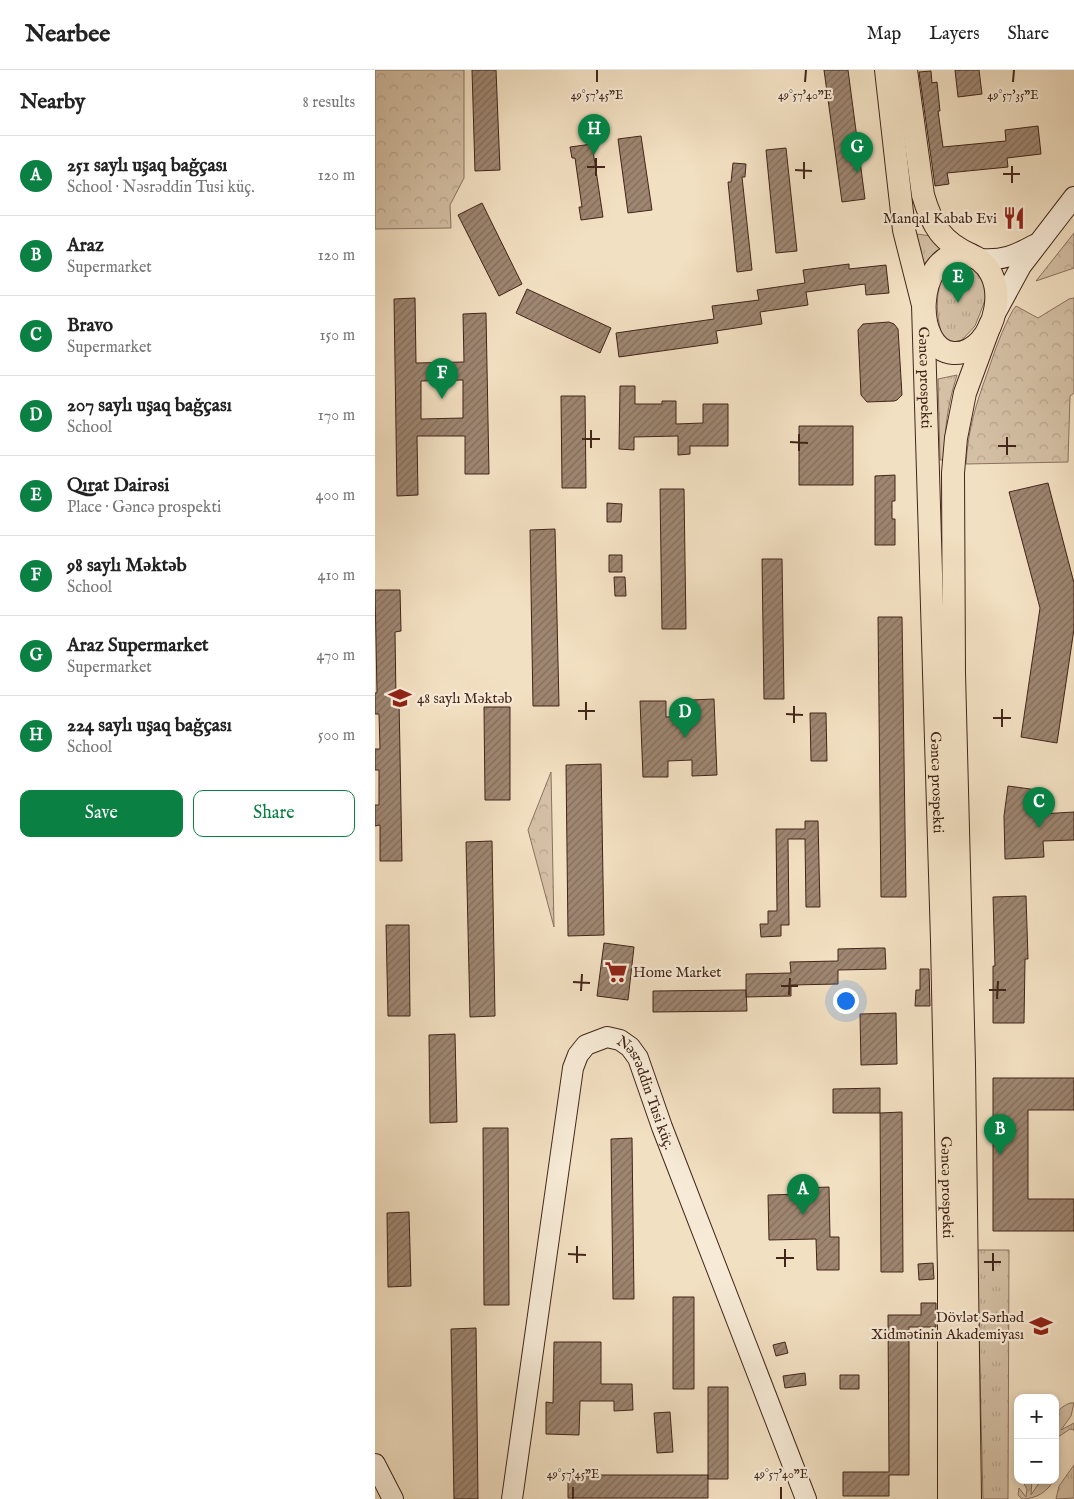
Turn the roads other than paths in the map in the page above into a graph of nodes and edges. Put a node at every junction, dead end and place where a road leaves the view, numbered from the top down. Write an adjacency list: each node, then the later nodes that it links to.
1 (886, 70): 6 (main road, Gəncə prospekti)
2 (906, 70): 5 (main road)
3 (1074, 197): 4 (street)
4 (1038, 243): 5 (street); 7 (street)
5 (976, 257): 6 (main road); 7 (main road)
6 (923, 305): 7 (main road); 12 (main road, Gəncə prospekti)
7 (992, 320): 13 (main road, Gəncə prospekti)
8 (375, 1464): 9 (street)
9 (393, 1499)
10 (512, 1499): 11 (street, Nəsrəddin Tusi küç.)
11 (805, 1499)
12 (949, 1499)
13 (970, 1499)

